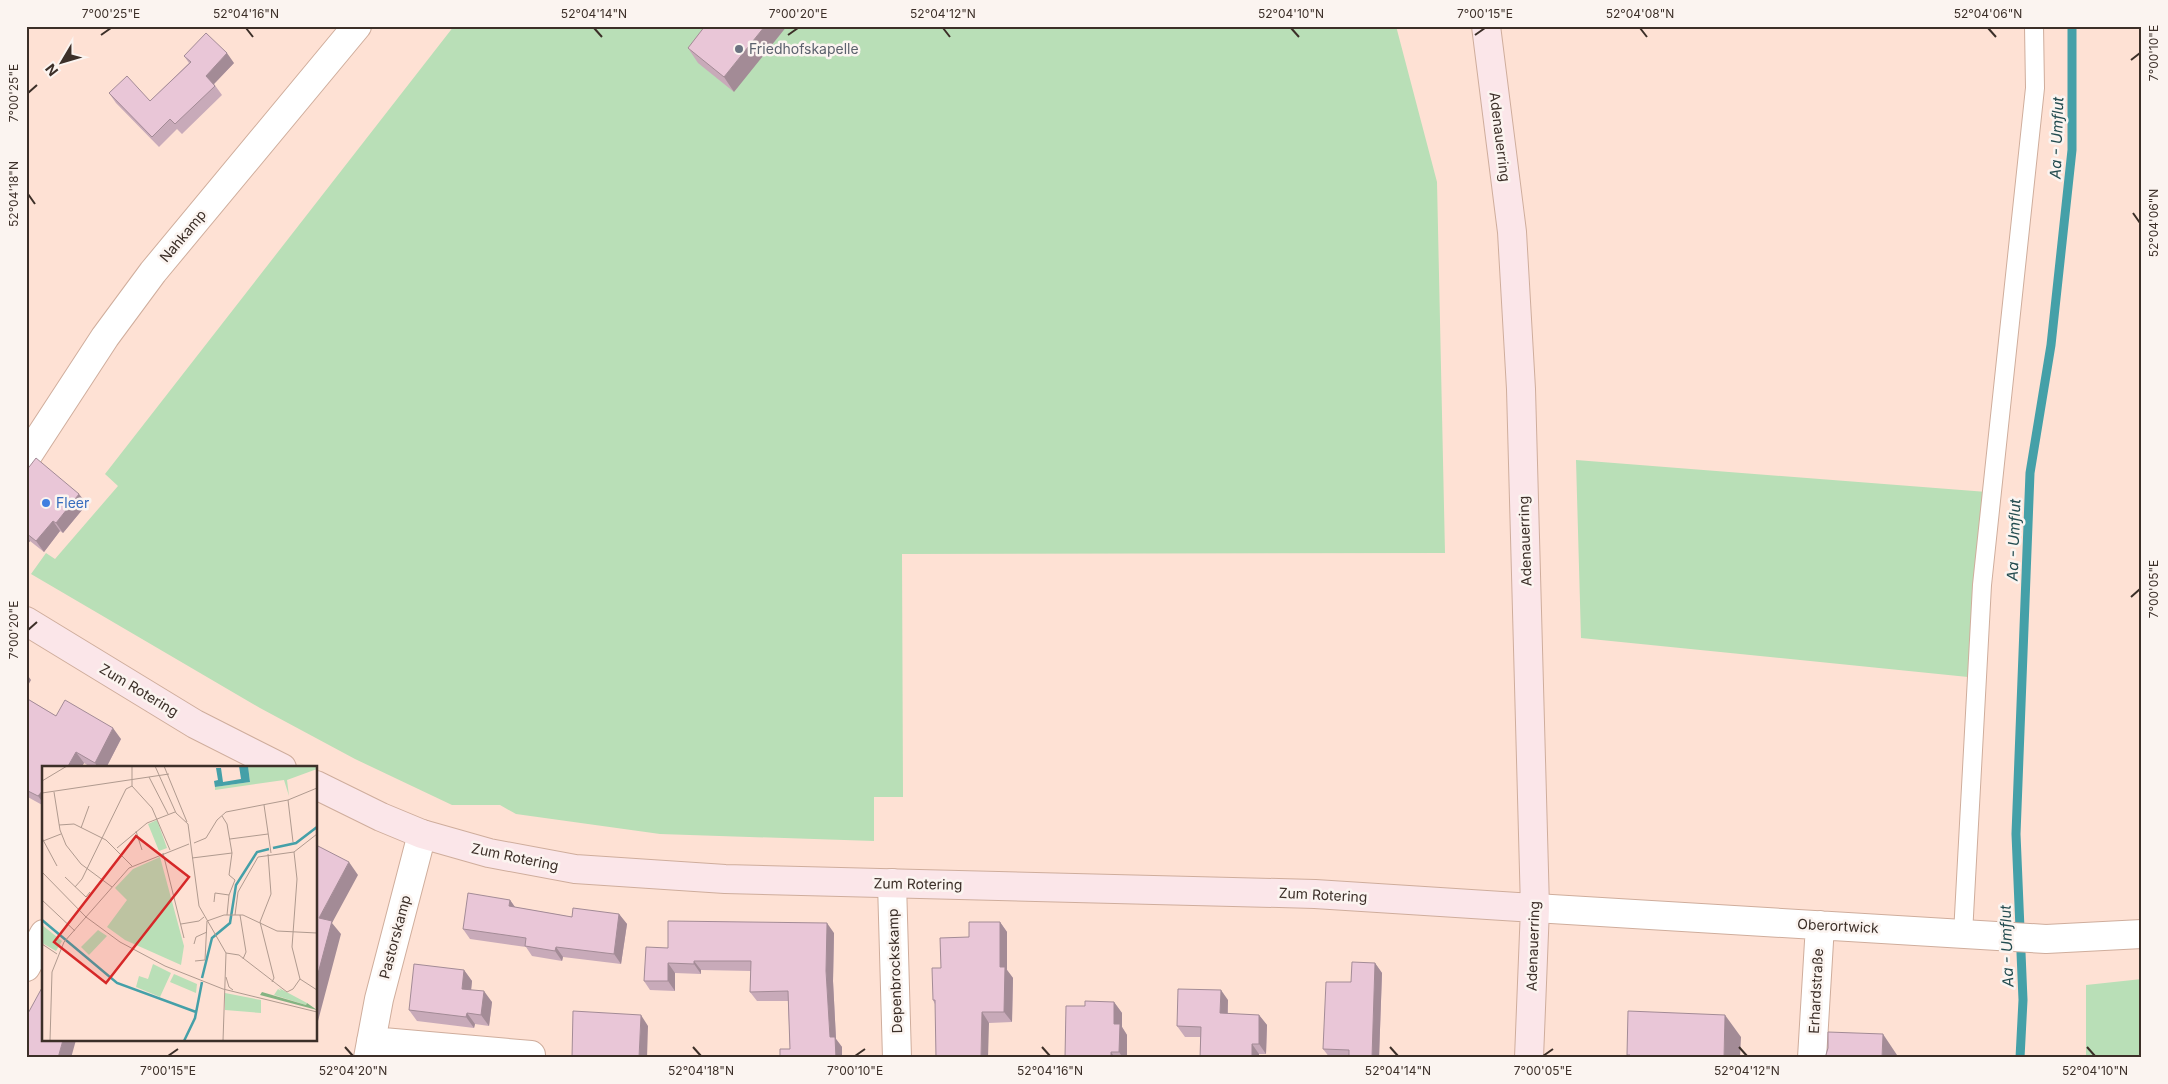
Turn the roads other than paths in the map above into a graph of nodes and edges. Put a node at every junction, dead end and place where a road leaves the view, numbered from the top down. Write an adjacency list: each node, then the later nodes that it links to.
1 (357, 26): 4 (street, Nahkamp)
2 (1486, 26): 10 (street, Adenauerring)
3 (2034, 26): 12 (lane)
4 (26, 458)
5 (26, 622): 6 (street, Zum Rotering)
6 (278, 766)
7 (318, 786): 8 (street, Zum Rotering)
8 (422, 834): 9 (street, Zum Rotering); 16 (street, Pastorskamp)
9 (892, 883): 10 (street, Zum Rotering); 18 (street, Depenbrockskamp)
10 (1535, 908): 11 (street, Oberortwick); 19 (street, Adenauerring)
11 (1820, 925): 12 (street, Oberortwick); 20 (street, Erhardstraße)
12 (1963, 934): 13 (street, Oberortwick)
13 (2142, 934)
14 (42, 938): 15 (street)
15 (26, 968)
16 (369, 1049): 17 (street, Pastorskamp)
17 (531, 1055)
18 (898, 1058)
19 (1528, 1058)
20 (1812, 1058)

